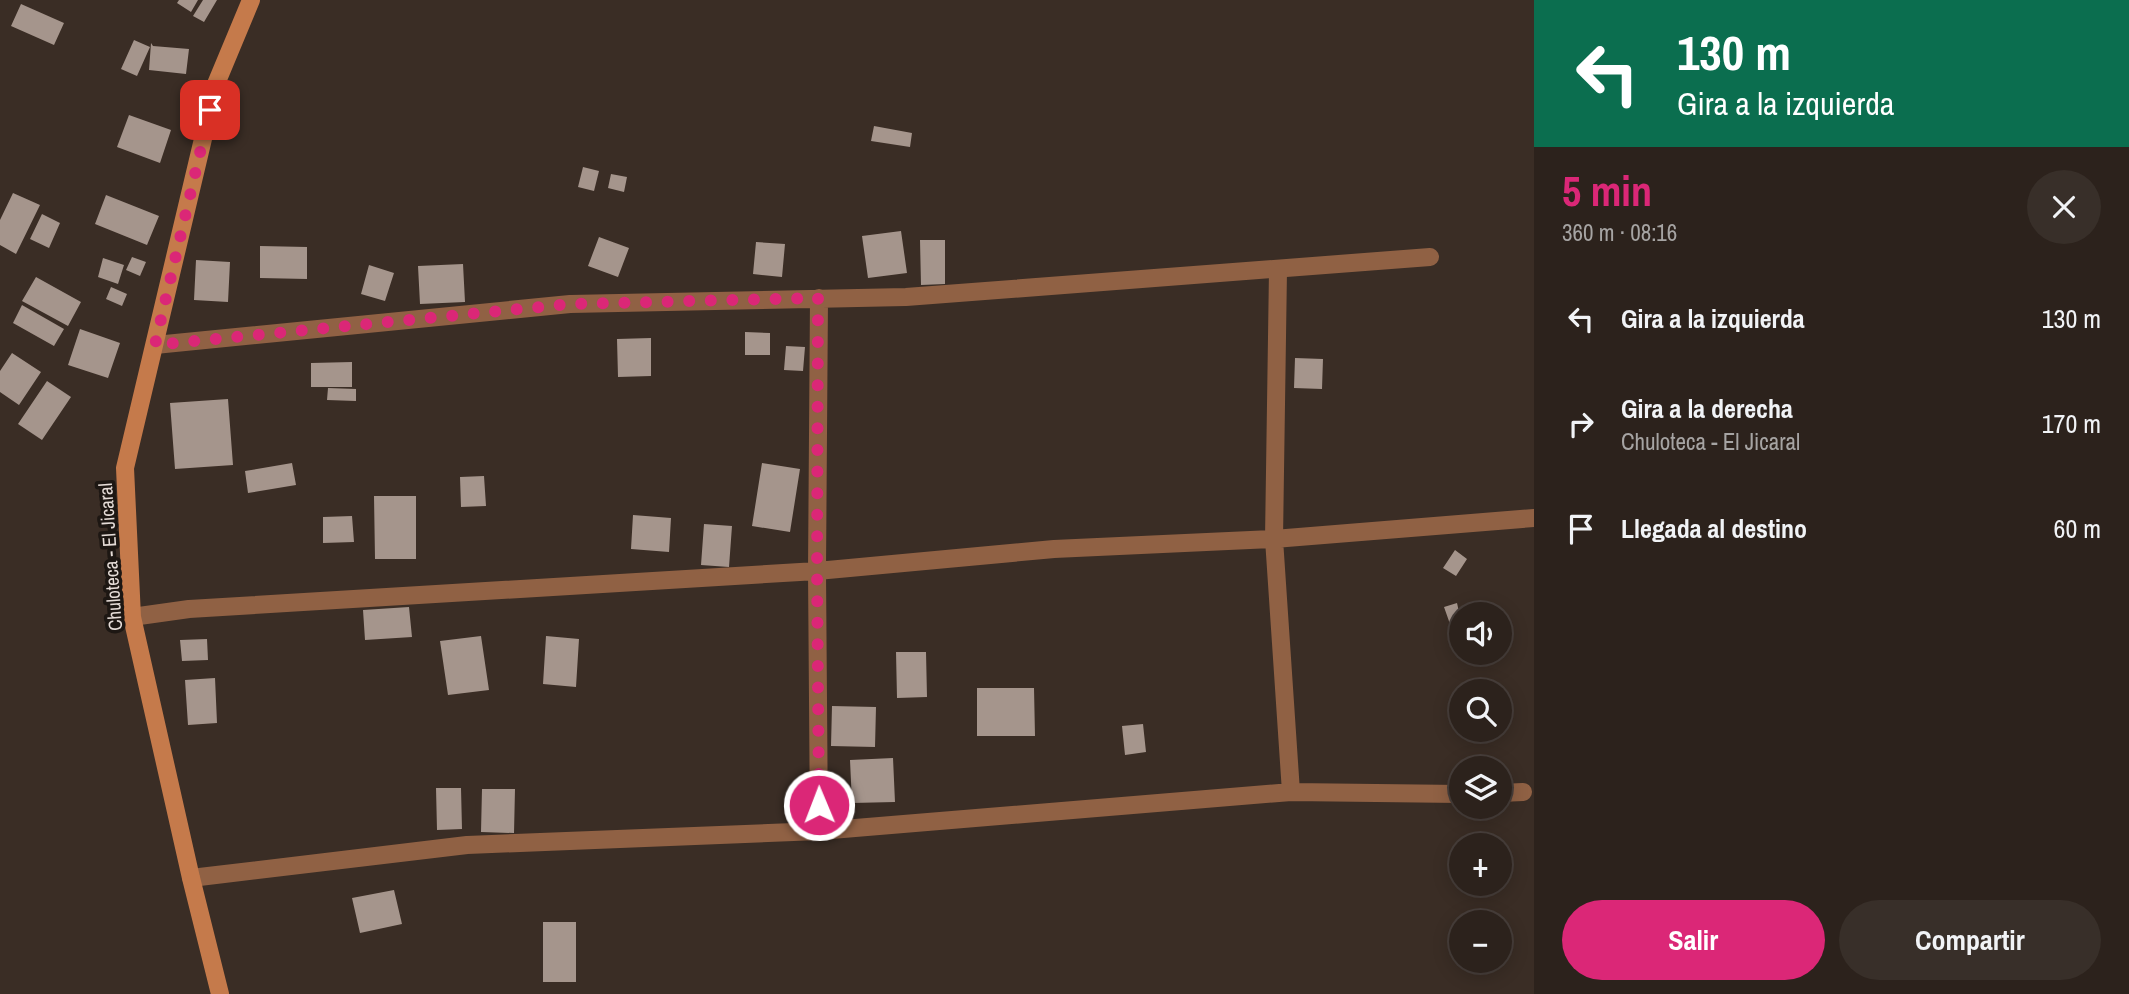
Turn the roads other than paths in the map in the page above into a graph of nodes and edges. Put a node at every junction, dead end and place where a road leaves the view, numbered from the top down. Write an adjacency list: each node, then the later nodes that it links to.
1 (251, 0): 5 (street, Chuloteca - El Jicaral)
2 (1430, 257): 3 (street)
3 (1278, 270): 4 (street); 7 (street)
4 (818, 298): 5 (street); 8 (street)
5 (155, 345): 9 (street, Chuloteca - El Jicaral)
6 (1534, 518): 7 (street)
7 (1274, 539): 8 (street); 10 (street)
8 (817, 571): 9 (street); 14 (street)
9 (132, 617): 15 (street, Chuloteca - El Jicaral)
10 (1291, 792): 13 (street); 14 (street)
11 (1512, 792): 12 (street)
12 (1523, 792)
13 (1449, 794)
14 (819, 831): 15 (street)
15 (191, 878): 16 (street, Chuloteca - El Jicaral)
16 (220, 994)

